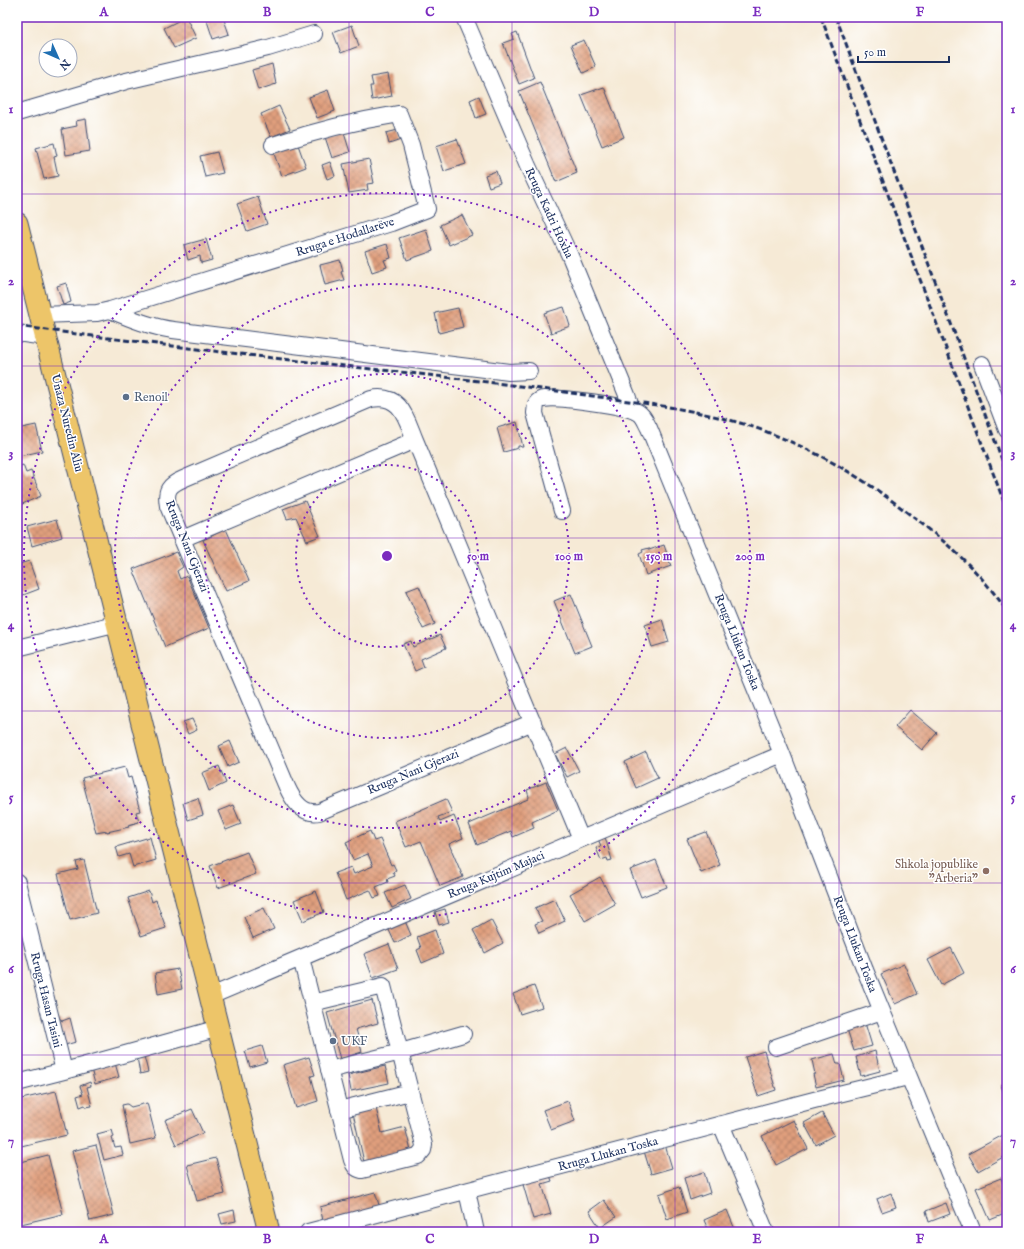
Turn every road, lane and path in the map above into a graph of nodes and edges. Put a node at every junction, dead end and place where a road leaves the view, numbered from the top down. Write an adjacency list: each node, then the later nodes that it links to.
1 (464, 17): 12 (street, Rruga Kadri Hoxha)
2 (314, 34): 3 (street)
3 (17, 113)
4 (273, 145): 6 (street, Rruga e Hodallarëve)
5 (17, 223): 7 (main road, Unaza Nuredin Aliu)
6 (110, 310): 7 (street, Rruga e Hodallarëve); 11 (street)
7 (40, 315): 9 (main road, Unaza Nuredin Aliu)
8 (17, 333): 9 (street)
9 (46, 337): 17 (main road, Unaza Nuredin Aliu)
10 (982, 364): 13 (street)
11 (529, 371)
12 (632, 410): 15 (street); 20 (street, Rruga Llukan Toska)
13 (1007, 430)
14 (415, 440): 16 (street); 16 (street, Rruga Nani Gjerazi); 19 (street, Rruga Nani Gjerazi)
15 (562, 510)
16 (182, 539): 19 (street, Rruga Nani Gjerazi)
17 (118, 623): 18 (street); 24 (main road, Unaza Nuredin Aliu)
18 (17, 648)
19 (533, 722): 21 (street, Rruga Nani Gjerazi)
20 (782, 754): 21 (street, Rruga Kujtim Majaci); 26 (street, Rruga Llukan Toska)
21 (581, 839): 23 (street, Rruga Kujtim Majaci)
22 (17, 882): 32 (street, Rruga Hasan Tasini)
23 (301, 958): 24 (street, Rruga Kujtim Majaci); 25 (street)
24 (210, 996): 27 (main road, Unaza Nuredin Aliu)
25 (312, 1003): 30 (street); 31 (street)
26 (882, 1011): 29 (street); 33 (street, Rruga Llukan Toska)
27 (219, 1028): 32 (street); 39 (main road, Unaza Nuredin Aliu)
28 (463, 1034): 30 (street)
29 (776, 1047)
30 (400, 1052): 31 (street); 35 (street)
31 (329, 1070): 36 (street)
32 (64, 1071): 34 (street)
33 (908, 1076): 37 (street, Rruga Llukan Toska); 43 (street, Rruga Llukan Toska)
34 (17, 1083)
35 (410, 1092): 36 (street); 36 (street)
36 (339, 1110)
37 (721, 1124): 38 (street, Rruga Llukan Toska); 42 (street)
38 (467, 1191): 40 (street, Rruga Llukan Toska); 41 (street)
39 (269, 1232)
40 (308, 1232)
41 (476, 1232)
42 (766, 1232)
43 (973, 1232)

